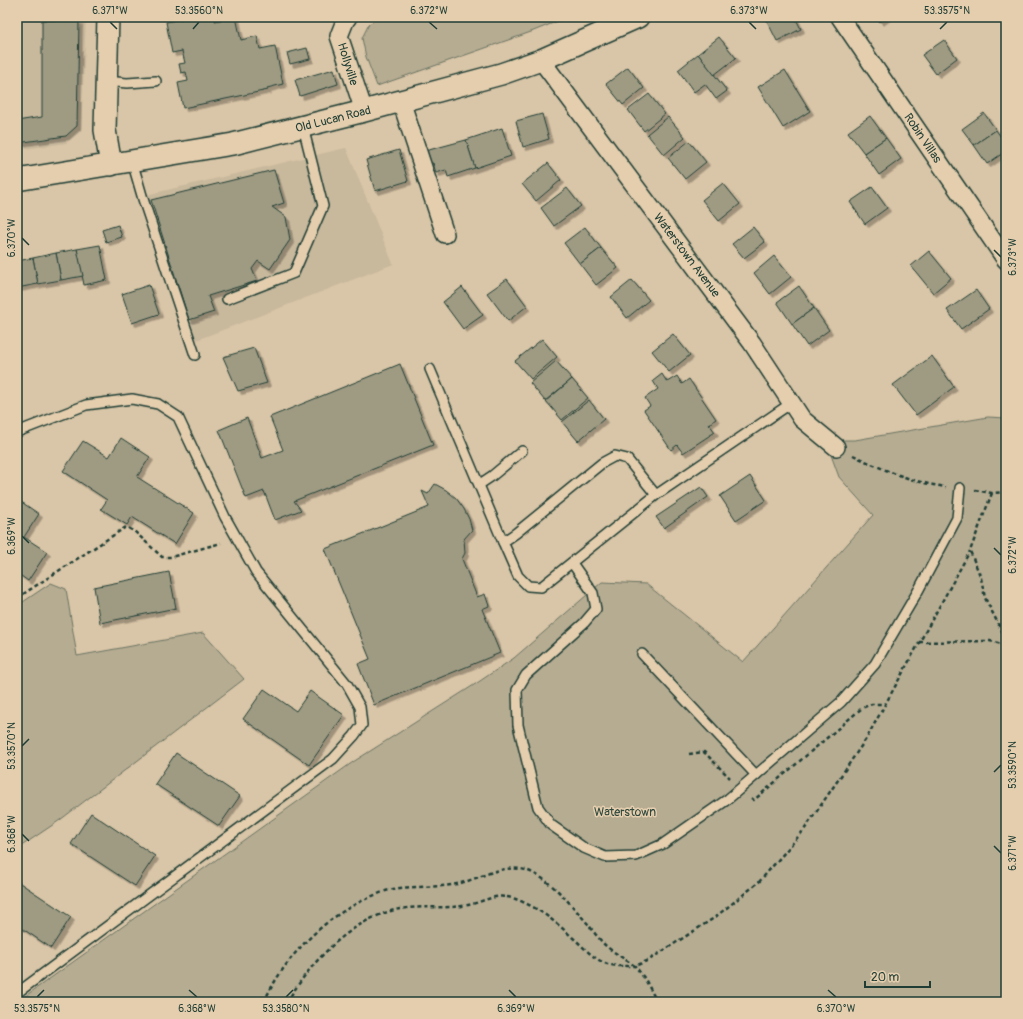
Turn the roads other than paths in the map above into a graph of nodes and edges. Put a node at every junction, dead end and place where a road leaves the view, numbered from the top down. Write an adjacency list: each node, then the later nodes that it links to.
1 (108, 17): 7 (street)
2 (348, 17): 10 (street, Hollyville)
3 (638, 17): 5 (street, Old Lucan Road)
4 (840, 17): 16 (street, Robin Villas)
5 (606, 24): 6 (street, Old Lucan Road)
6 (541, 60): 9 (street, Old Lucan Road); 20 (street, Waterstown Avenue)
7 (106, 81): 8 (lane); 13 (street)
8 (156, 81)
9 (401, 101): 10 (street, Old Lucan Road); 15 (street)
10 (364, 112): 11 (street, Old Lucan Road)
11 (303, 127): 12 (street, Old Lucan Road); 17 (lane)
12 (132, 161): 13 (street, Old Lucan Road); 18 (lane)
13 (111, 165): 14 (street, Old Lucan Road)
14 (17, 180)
15 (445, 234)
16 (1006, 260)
17 (227, 300)
18 (195, 355)
19 (430, 369): 24 (lane)
20 (790, 404): 22 (street, Waterstown Avenue); 26 (lane)
21 (17, 432): 31 (lane)
22 (836, 447)
23 (522, 451): 24 (lane)
24 (480, 484): 27 (lane)
25 (960, 488): 30 (lane)
26 (656, 495): 27 (lane); 28 (lane)
27 (503, 542): 28 (lane)
28 (572, 563): 30 (lane)
29 (642, 654): 30 (lane)
30 (756, 775)
31 (17, 993)

